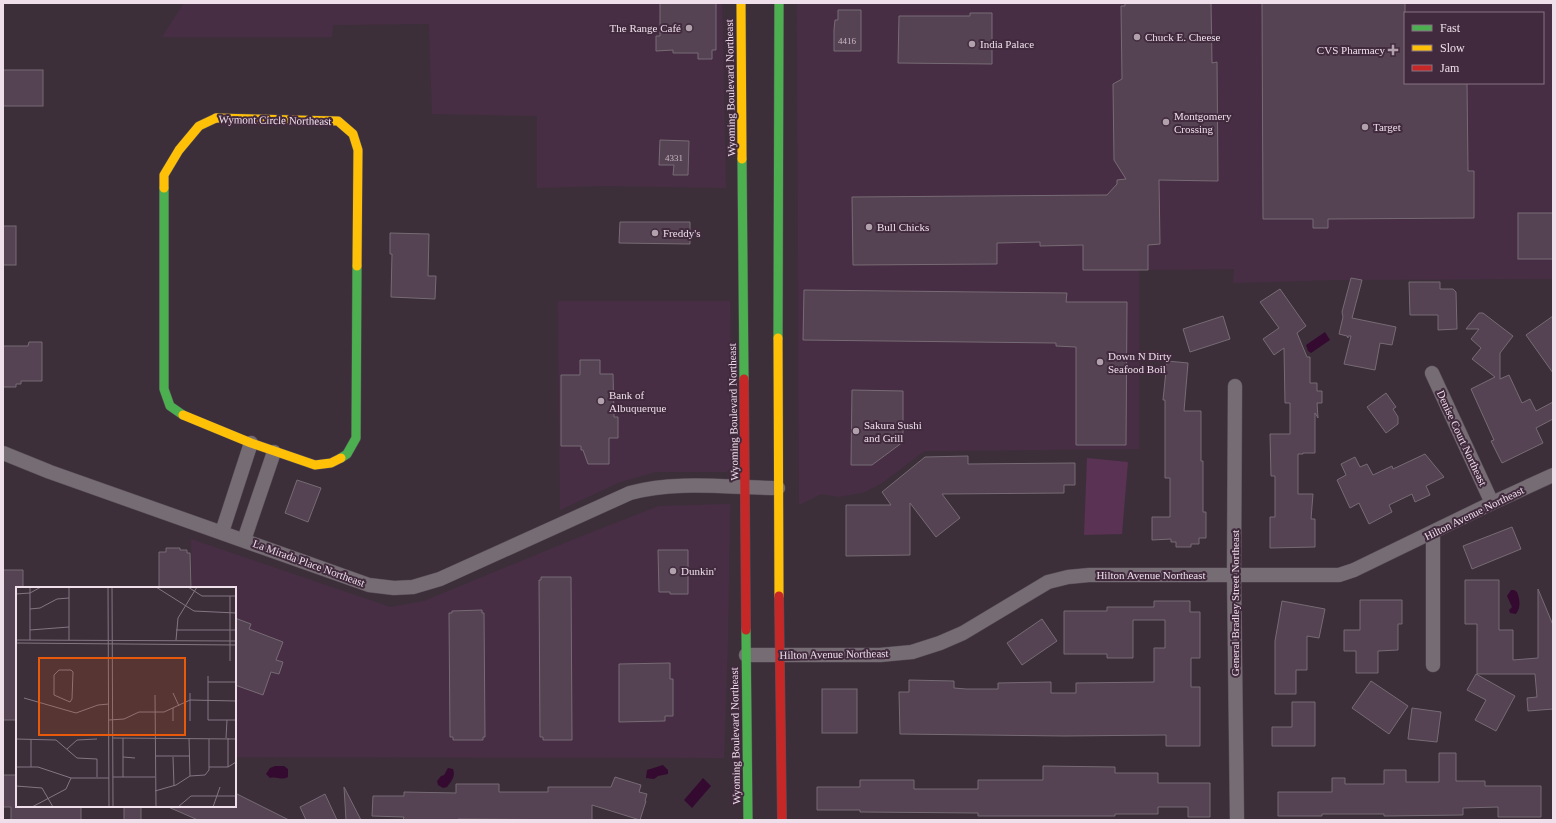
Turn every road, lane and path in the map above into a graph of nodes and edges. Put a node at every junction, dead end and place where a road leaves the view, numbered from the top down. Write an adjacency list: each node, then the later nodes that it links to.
1 (741, 3): 9 (main road, Wyoming Boulevard Northeast)
2 (779, 3): 10 (main road)
3 (1432, 373): 11 (street, Denise Court Northeast)
4 (1235, 386): 15 (street, General Bradley Street Northeast)
5 (251, 443): 6 (main road, Wymont Circle Northeast); 6 (main road, Wymont Circle Northeast); 12 (street)
6 (274, 452): 14 (street)
7 (3, 453): 12 (street, La Mirada Place Northeast)
8 (1553, 475): 11 (street, Hilton Avenue Northeast)
9 (746, 488): 10 (street, La Mirada Place Northeast); 14 (street, La Mirada Place Northeast); 16 (main road, Wyoming Boulevard Northeast)
10 (778, 488): 17 (main road)
11 (1492, 503): 13 (street, Hilton Avenue Northeast)
12 (222, 532): 14 (street, La Mirada Place Northeast)
13 (1433, 532): 15 (street, Hilton Avenue Northeast); 18 (street)
14 (244, 540)
15 (1234, 574): 17 (street, Hilton Avenue Northeast); 21 (street, General Bradley Street Northeast)
16 (746, 655): 17 (street, Hilton Avenue Northeast); 19 (main road, Wyoming Boulevard Northeast)
17 (781, 655): 20 (main road)
18 (1433, 665)
19 (748, 820)
20 (782, 820)
21 (1237, 820)

